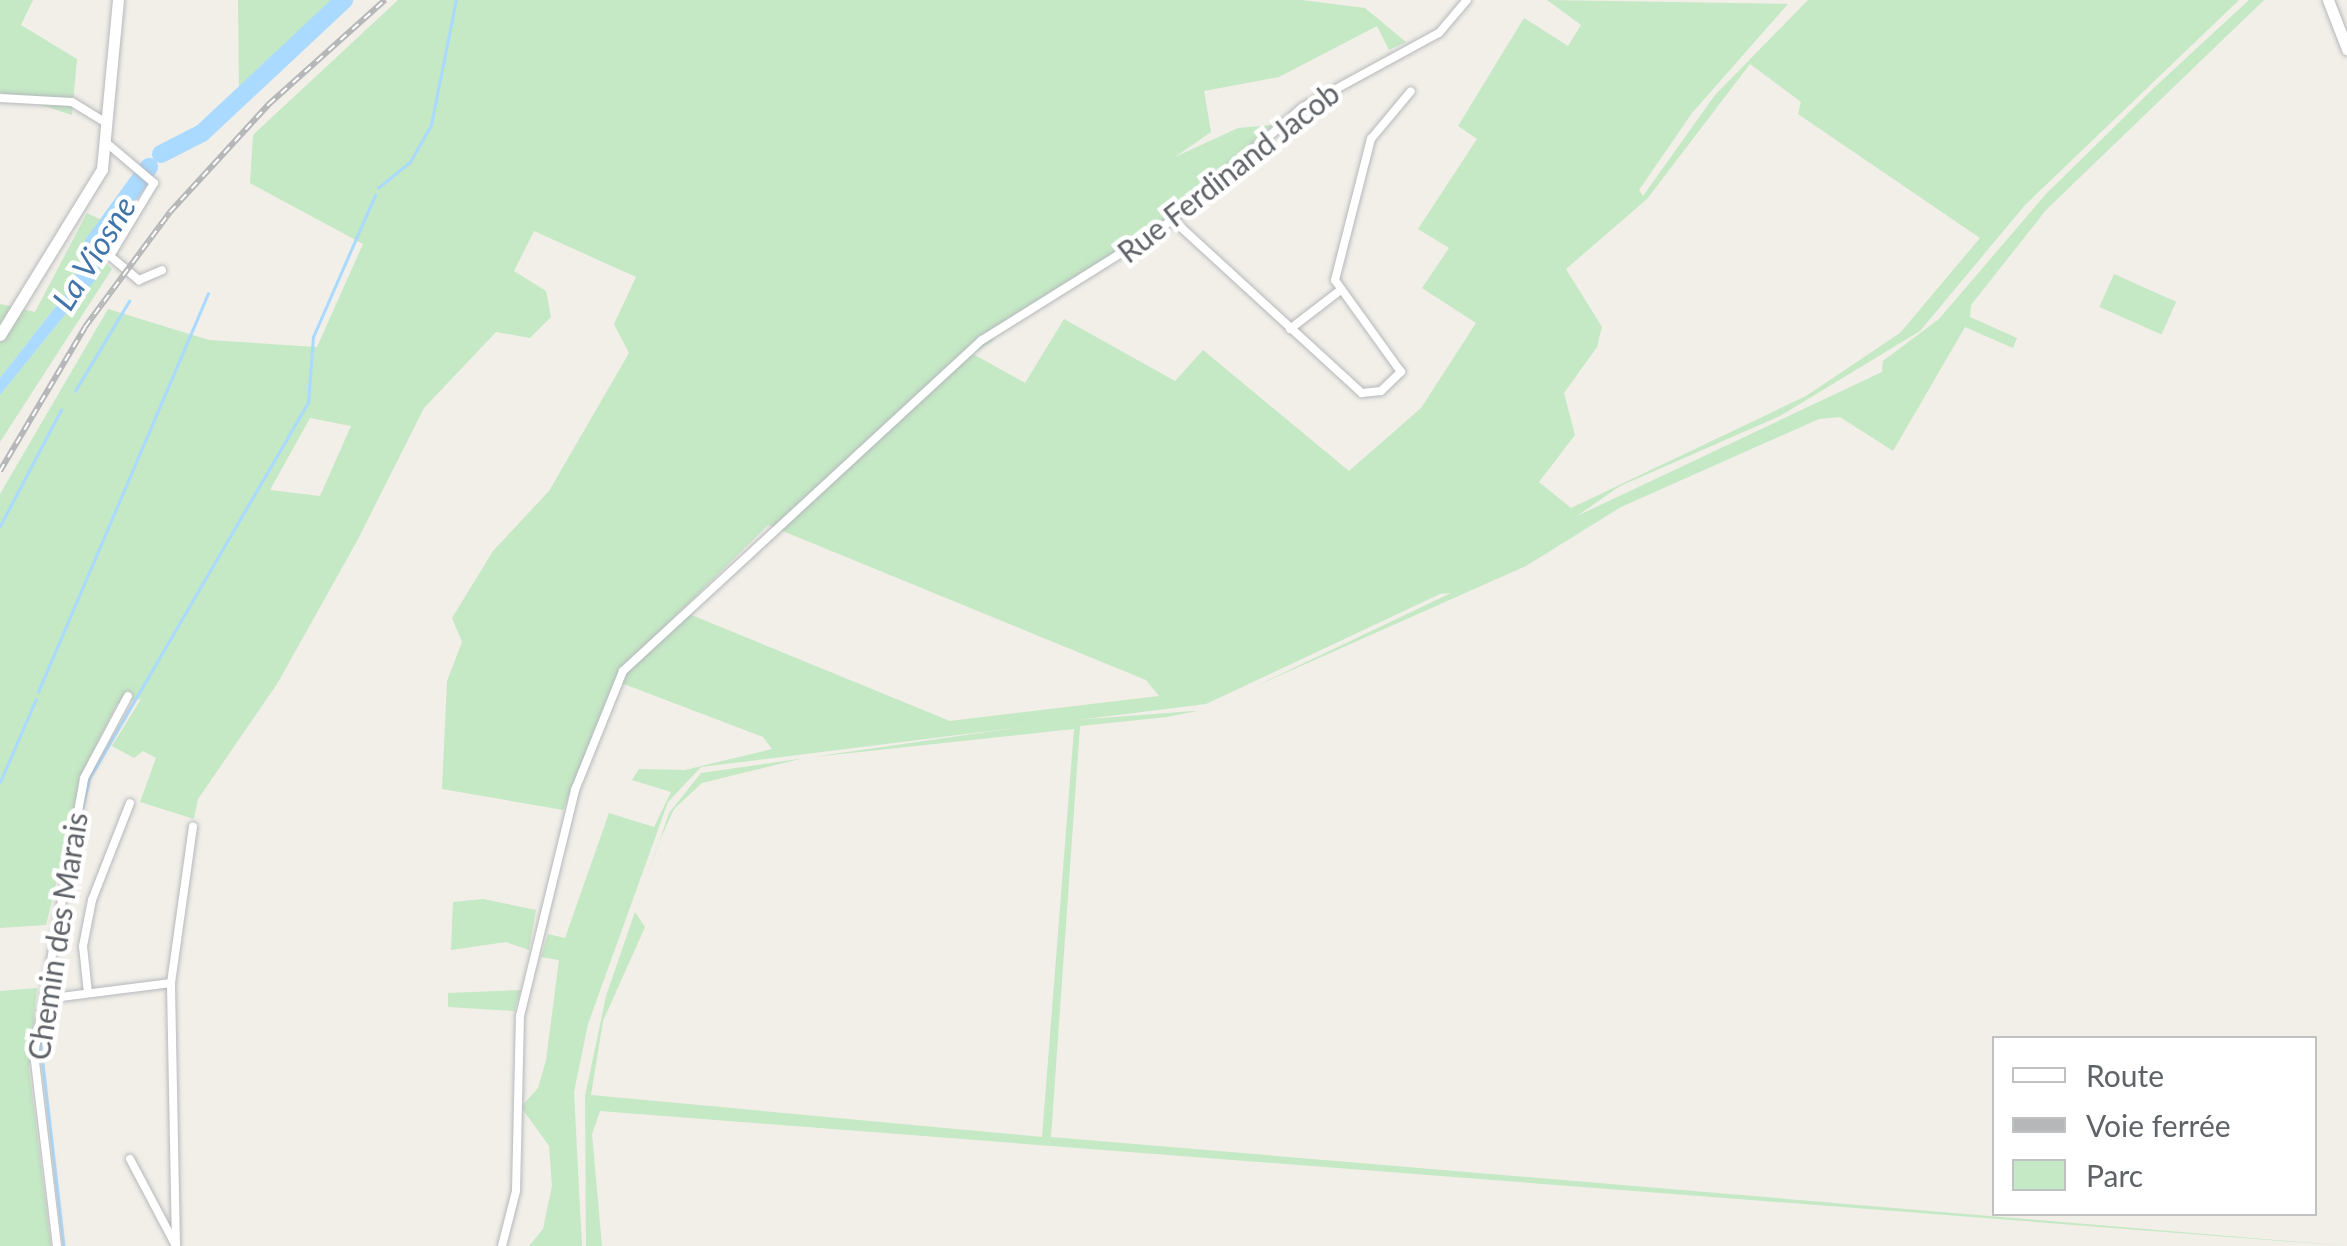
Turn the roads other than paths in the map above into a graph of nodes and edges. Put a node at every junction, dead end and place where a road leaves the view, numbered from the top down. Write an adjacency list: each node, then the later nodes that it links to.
1 (118, 0): 7 (main road)
2 (1467, 0): 9 (street, Rue Ferdinand Jacob)
3 (2328, 0): 4 (main road)
4 (2347, 49)
5 (1411, 91): 11 (street)
6 (0, 98): 7 (street)
7 (112, 127): 8 (main road)
8 (109, 145): 10 (street); 13 (main road)
9 (1173, 220): 12 (street); 23 (street, Rue Ferdinand Jacob)
10 (162, 270)
11 (1338, 292): 12 (street); 12 (street)
12 (1290, 329)
13 (0, 335)
14 (128, 696): 21 (street, Chemin des Marais)
15 (130, 803): 18 (street)
16 (193, 827): 17 (street)
17 (171, 983): 18 (street); 22 (street)
18 (88, 993): 19 (street)
19 (54, 998)
20 (130, 1158): 22 (street)
21 (57, 1246)
22 (176, 1246)
23 (502, 1246)

